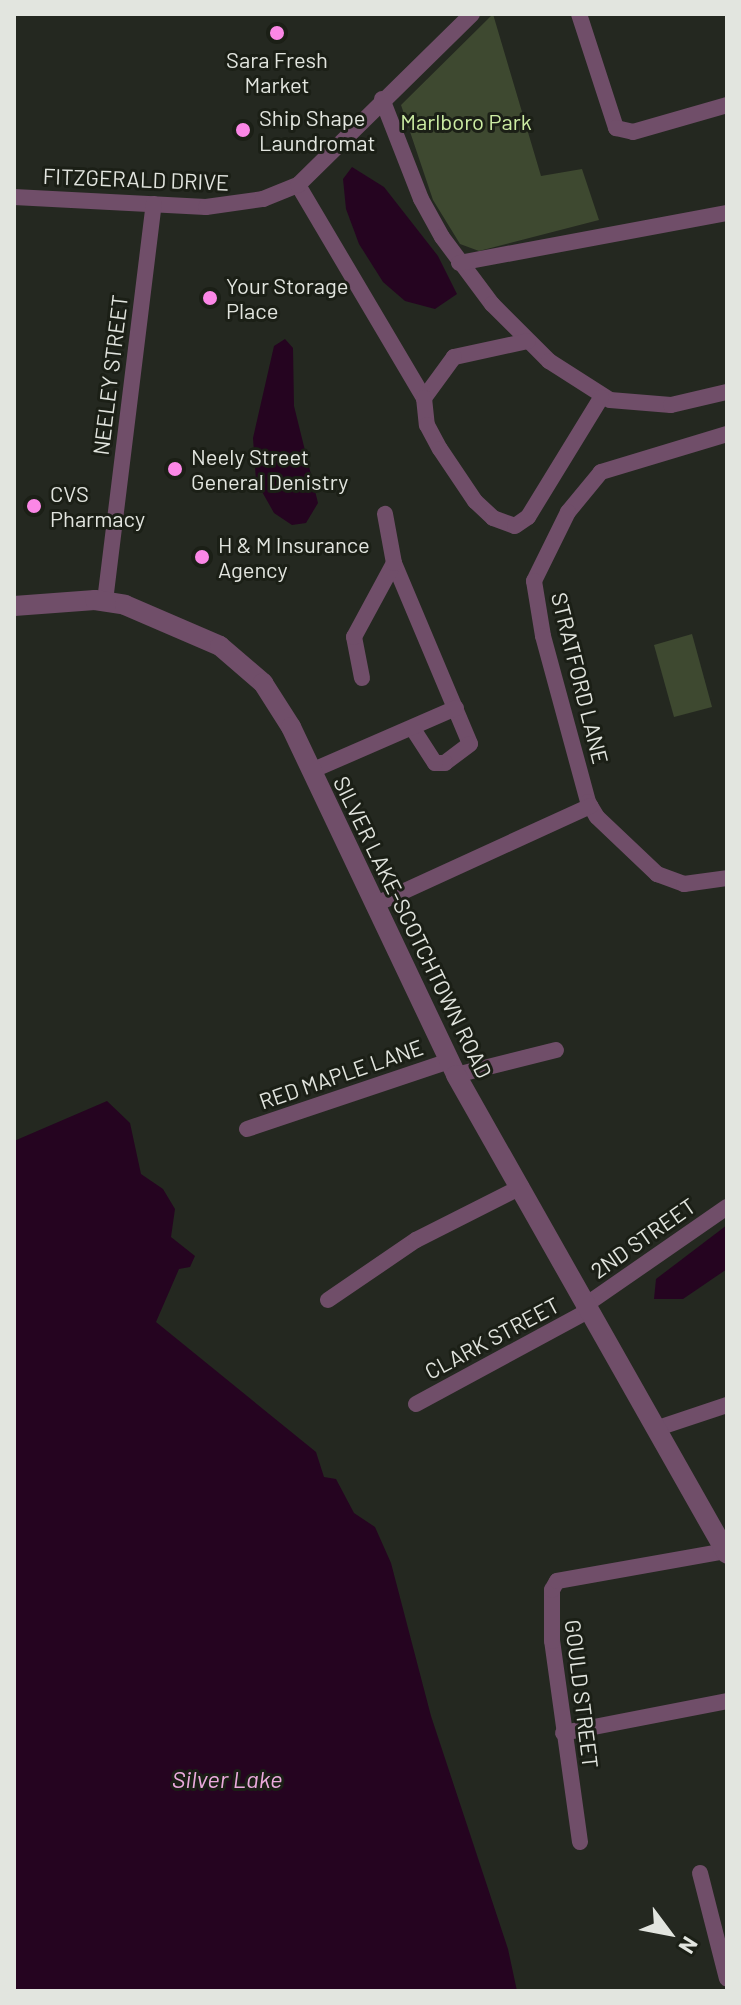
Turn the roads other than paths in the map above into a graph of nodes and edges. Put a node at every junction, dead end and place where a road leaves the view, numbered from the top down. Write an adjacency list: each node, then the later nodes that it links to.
1 (472, 14): 3 (street, FITZGERALD DRIVE)
2 (579, 14): 4 (street)
3 (382, 99): 5 (street, FITZGERALD DRIVE); 9 (street)
4 (727, 105)
5 (298, 185): 7 (street, FITZGERALD DRIVE); 12 (street)
6 (14, 197): 7 (street, FITZGERALD DRIVE)
7 (154, 204): 17 (street, NEELEY STREET)
8 (727, 213): 9 (street)
9 (459, 263): 10 (street)
10 (528, 341): 12 (street); 13 (street)
11 (727, 392): 13 (street)
12 (424, 398): 13 (street)
13 (601, 398)
14 (727, 434): 23 (street, STRATFORD LANE)
15 (385, 514): 16 (street)
16 (394, 563): 19 (street); 20 (street)
17 (105, 601): 18 (street, SILVER LAKE-SCOTCHTOWN ROAD); 22 (street, SILVER LAKE-SCOTCHTOWN ROAD)
18 (14, 606)
19 (362, 678)
20 (456, 708): 21 (street); 21 (street)
21 (413, 729): 22 (street)
22 (311, 771): 25 (street, SILVER LAKE-SCOTCHTOWN ROAD)
23 (590, 806): 24 (street, STRATFORD LANE); 25 (street)
24 (727, 878)
25 (374, 905): 27 (street, SILVER LAKE-SCOTCHTOWN ROAD)
26 (556, 1050): 27 (street, RED MAPLE LANE)
27 (453, 1068): 28 (street, RED MAPLE LANE); 29 (street, SILVER LAKE-SCOTCHTOWN ROAD)
28 (247, 1129)
29 (521, 1187): 31 (street); 32 (street, SILVER LAKE-SCOTCHTOWN ROAD)
30 (727, 1207): 32 (street, 2ND STREET)
31 (328, 1300)
32 (586, 1308): 33 (street, CLARK STREET); 35 (street, SILVER LAKE-SCOTCHTOWN ROAD)
33 (416, 1404)
34 (727, 1405): 35 (street)
35 (658, 1428): 36 (street, SILVER LAKE-SCOTCHTOWN ROAD)
36 (726, 1552): 38 (street, GOULD STREET)
37 (727, 1701): 38 (street)
38 (563, 1733): 39 (street, GOULD STREET)
39 (580, 1842)
40 (700, 1873): 41 (street)
41 (727, 1979)

